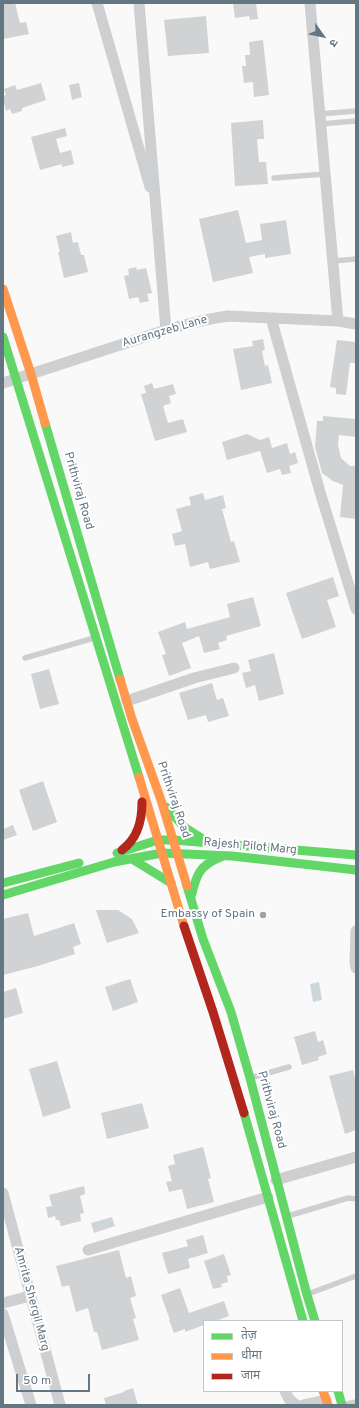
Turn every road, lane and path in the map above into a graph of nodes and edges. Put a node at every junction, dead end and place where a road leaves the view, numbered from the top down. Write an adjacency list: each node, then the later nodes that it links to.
1 (97, 3): 9 (street)
2 (139, 3): 9 (street)
3 (310, 3): 5 (street)
4 (356, 111): 5 (lane)
5 (320, 119): 6 (lane); 7 (street)
6 (356, 121)
7 (325, 174): 8 (lane); 11 (street)
8 (274, 178)
9 (156, 211): 16 (street)
10 (356, 259): 11 (lane)
11 (332, 261): 14 (street)
12 (3, 289): 18 (main road, Prithviraj Road)
13 (270, 318): 14 (street, Aurangzeb Lane); 16 (street, Aurangzeb Lane); 21 (street)
14 (338, 321): 15 (street, Aurangzeb Lane)
15 (356, 324)
16 (166, 330): 18 (street, Aurangzeb Lane)
17 (3, 337): 19 (main road, Prithviraj Road)
18 (31, 374): 19 (street, Aurangzeb Lane); 22 (main road, Prithviraj Road)
19 (17, 378): 20 (street, Aurangzeb Lane); 23 (main road, Prithviraj Road)
20 (3, 383)
21 (356, 609)
22 (108, 633): 23 (lane); 26 (main road, Prithviraj Road)
23 (96, 637): 24 (lane); 27 (main road, Prithviraj Road)
24 (25, 658)
25 (234, 668): 26 (street)
26 (127, 701): 28 (main road, Prithviraj Road)
27 (143, 793): 29 (main road, Prithviraj Road); 33 (main road)
28 (161, 800): 30 (main road, Prithviraj Road); 31 (main road)
29 (158, 840): 30 (main road, Rajesh Pilot Marg); 32 (main road, Prithviraj Road); 33 (main road, Rajesh Pilot Marg)
30 (174, 840): 31 (main road, Rajesh Pilot Marg); 34 (main road, Prithviraj Road)
31 (213, 843): 35 (main road, Rajesh Pilot Marg)
32 (162, 853): 34 (main road, Rajesh Pilot Marg); 37 (main road, Rajesh Pilot Marg); 40 (main road, Prithviraj Road)
33 (113, 854): 39 (main road, Rajesh Pilot Marg)
34 (178, 854): 36 (main road, Rajesh Pilot Marg); 42 (main road, Prithviraj Road)
35 (356, 855)
36 (232, 856): 38 (main road, Rajesh Pilot Marg); 42 (main road)
37 (132, 859): 40 (main road); 41 (main road, Rajesh Pilot Marg)
38 (356, 870)
39 (3, 883)
40 (171, 883): 50 (main road, Prithviraj Road)
41 (3, 895)
42 (191, 897): 46 (main road, Prithviraj Road)
43 (356, 931): 44 (street)
44 (356, 968)
45 (289, 1067): 46 (lane)
46 (250, 1078): 48 (main road, Prithviraj Road)
47 (356, 1157): 48 (street)
48 (276, 1180): 52 (main road, Prithviraj Road)
49 (4, 1197): 56 (street, Amrita Shergil Marg)
50 (268, 1197): 53 (street); 60 (main road, Prithviraj Road)
51 (356, 1199): 52 (lane)
52 (286, 1217): 55 (main road, Prithviraj Road)
53 (88, 1250)
54 (356, 1276): 55 (lane)
55 (307, 1295): 59 (main road, Prithviraj Road)
56 (30, 1296): 57 (street); 66 (street, Amrita Shergil Marg)
57 (3, 1303)
58 (3, 1314): 65 (street)
59 (314, 1317): 60 (street)
60 (300, 1320)
61 (285, 1392): 67 (street)
62 (338, 1392): 69 (main road)
63 (326, 1399): 68 (street)
64 (356, 1402): 69 (lane)
65 (32, 1405)
66 (59, 1405)
67 (296, 1405)
68 (304, 1405)
69 (343, 1405)

